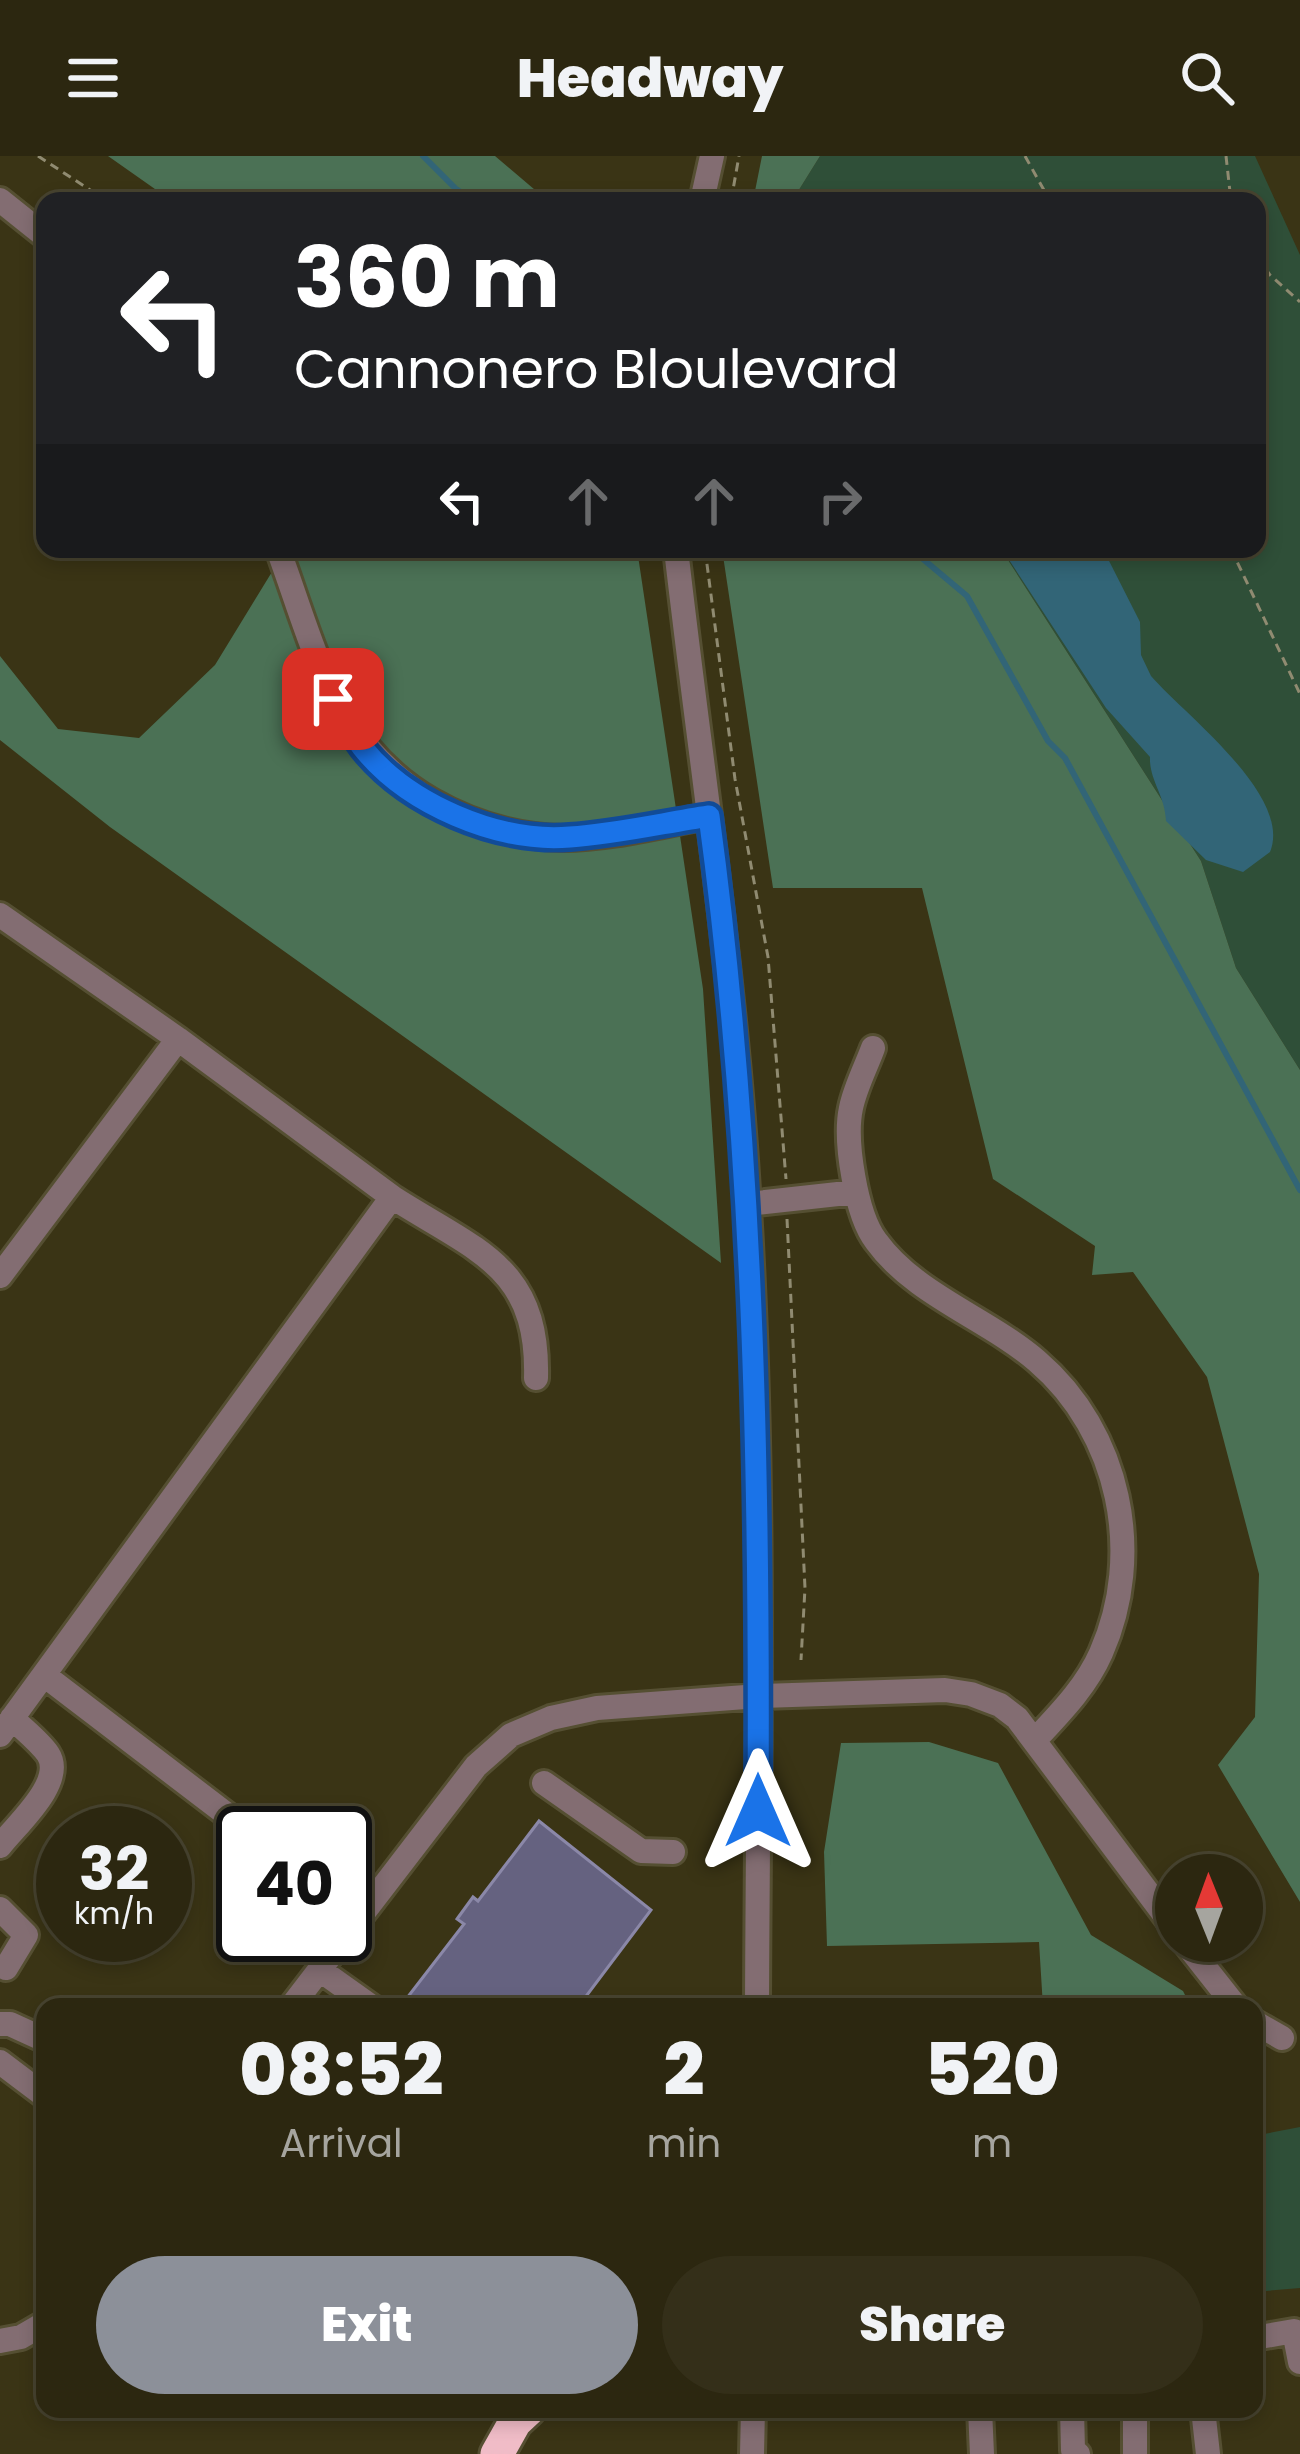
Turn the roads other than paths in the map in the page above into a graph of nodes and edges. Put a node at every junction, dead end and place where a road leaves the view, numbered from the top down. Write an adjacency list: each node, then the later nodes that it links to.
1 (712, 156): 2 (street)
2 (704, 192)
3 (0, 200): 4 (street)
4 (36, 229)
5 (281, 558): 7 (street)
6 (677, 558): 7 (street)
7 (709, 816): 13 (street)
8 (0, 915): 9 (street)
9 (178, 1039): 12 (street); 14 (street)
10 (873, 1048): 11 (street)
11 (856, 1192): 13 (street); 20 (street)
12 (392, 1198): 16 (street); 17 (street)
13 (748, 1204): 18 (street)
14 (8, 1249): 15 (street)
15 (0, 1276)
16 (536, 1378)
17 (44, 1675): 19 (street); 22 (street)
18 (759, 1696): 20 (street); 29 (street); 32 (street)
19 (6, 1726): 23 (street)
20 (1035, 1740): 25 (street)
21 (544, 1783): 24 (street)
22 (216, 1806)
23 (0, 1846)
24 (673, 1852)
25 (1155, 1902)
26 (0, 1909): 28 (street)
27 (1201, 1962): 33 (street)
28 (2, 1970)
29 (320, 1970): 30 (street); 31 (street)
30 (298, 1998)
31 (359, 1998)
32 (757, 1998)
33 (1229, 1998)
34 (0, 2024): 36 (street)
35 (1263, 2027): 37 (street)
36 (36, 2037)
37 (1282, 2038)
38 (0, 2062): 39 (street)
39 (36, 2089)
40 (36, 2328): 42 (street)
41 (1263, 2336): 43 (street)
42 (0, 2341)
43 (1300, 2362)
44 (519, 2418): 50 (highway)
45 (753, 2418): 51 (street)
46 (980, 2418): 52 (street)
47 (1073, 2418): 53 (street)
48 (1135, 2418): 54 (street)
49 (1204, 2418): 55 (street)
50 (497, 2454)
51 (752, 2454)
52 (982, 2454)
53 (1076, 2454)
54 (1135, 2454)
55 (1208, 2454)

